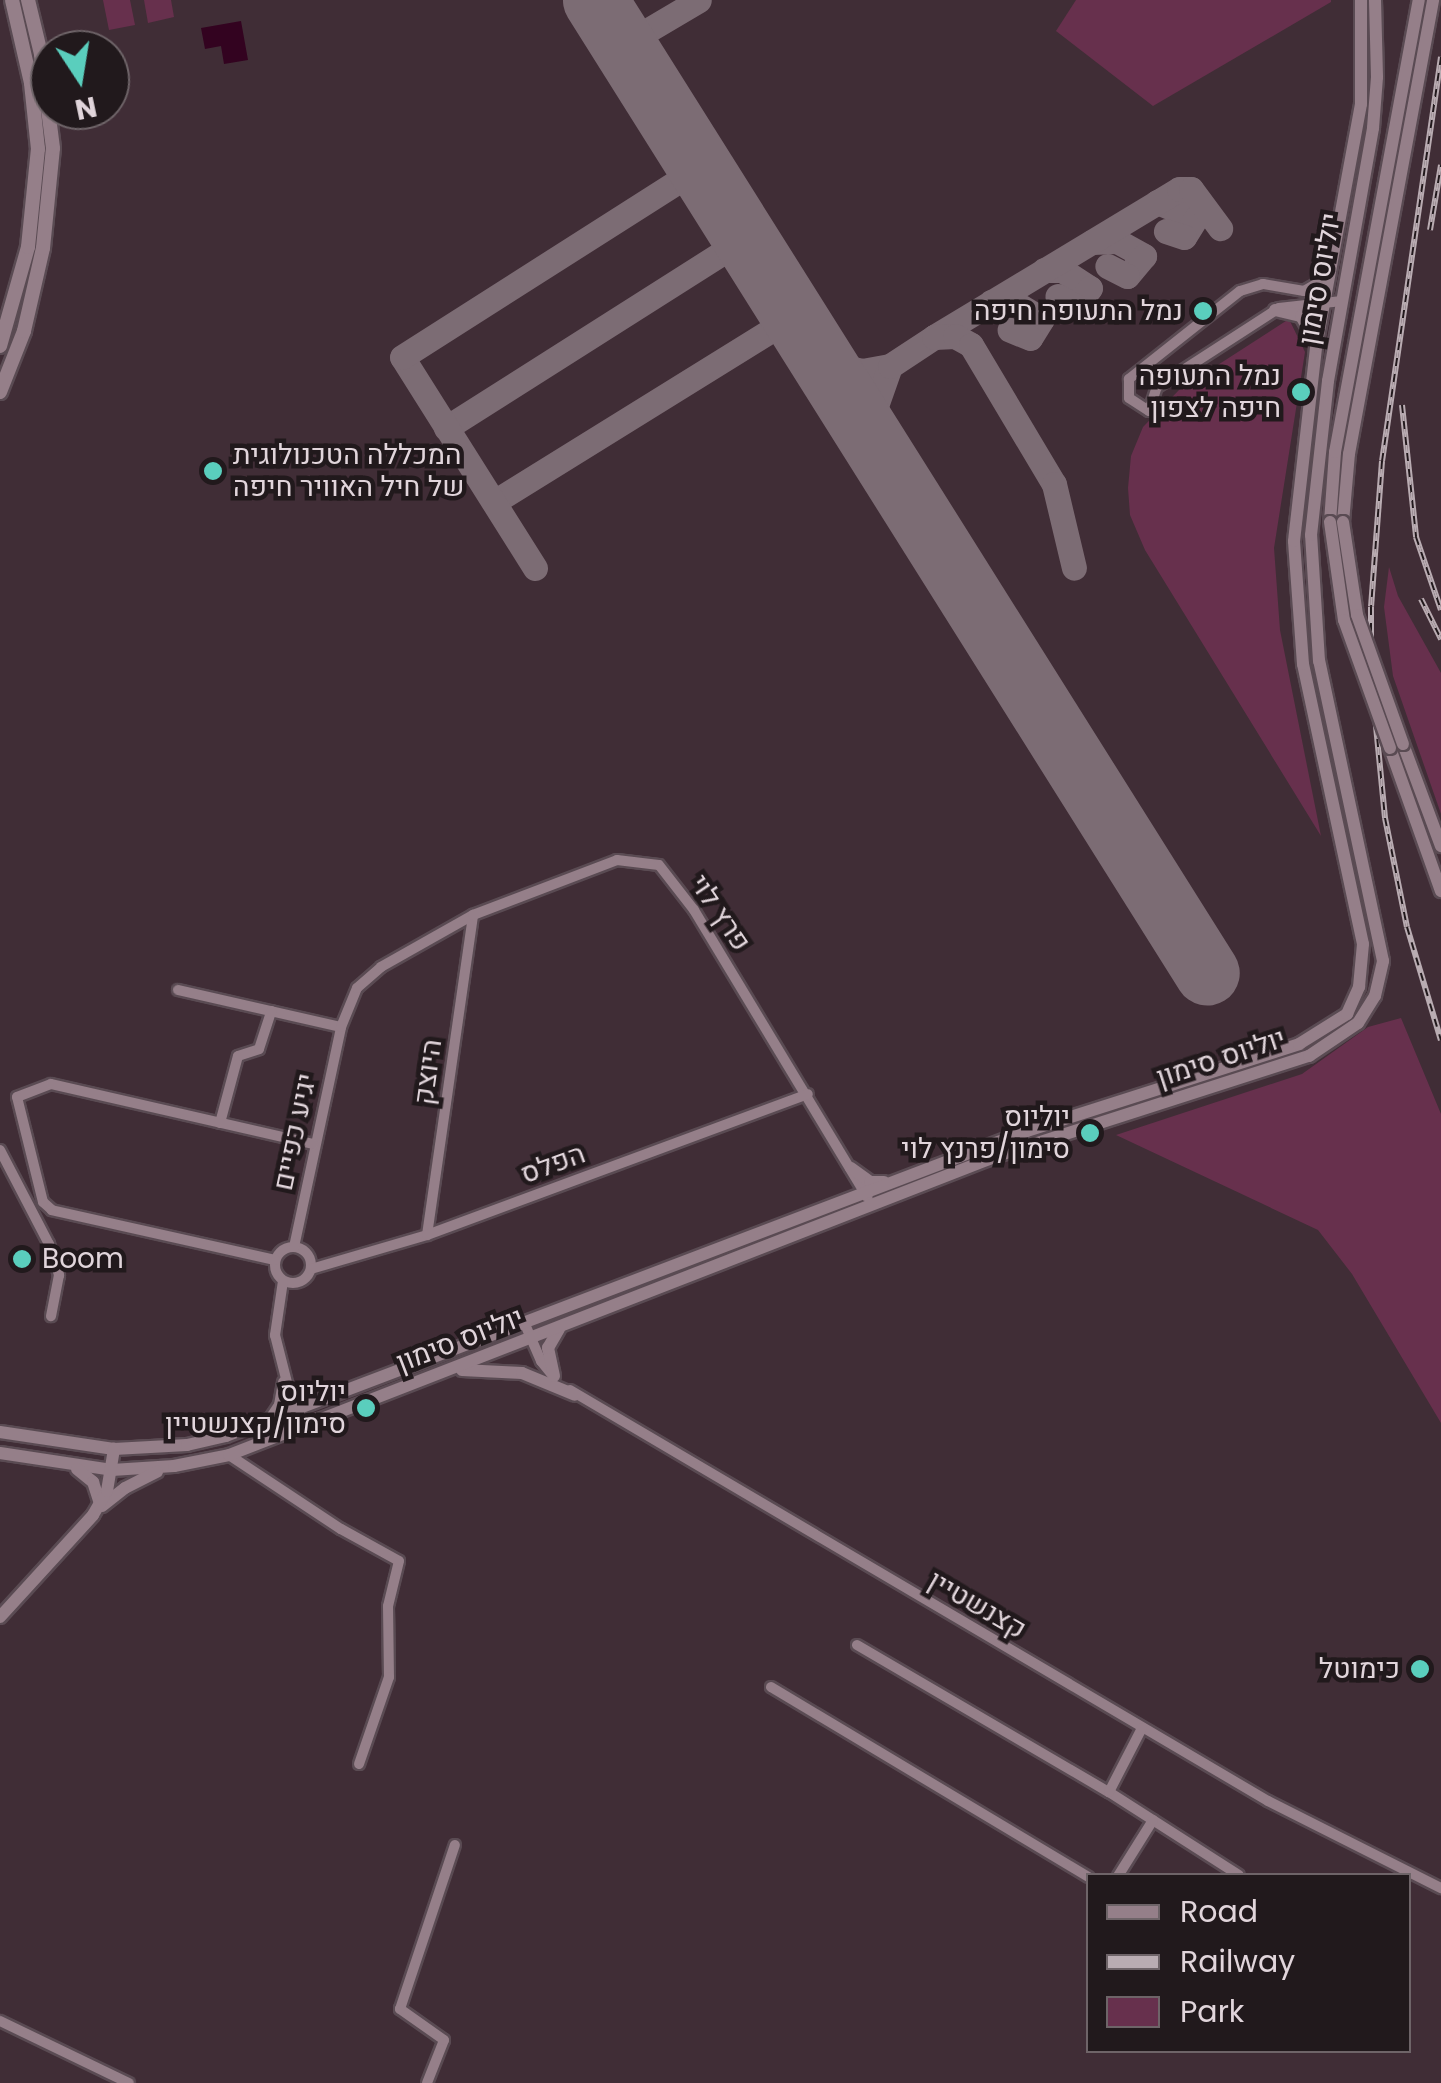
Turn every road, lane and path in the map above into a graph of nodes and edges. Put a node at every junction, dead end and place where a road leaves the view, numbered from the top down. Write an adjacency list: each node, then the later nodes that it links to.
1 (12, 0): 12 (main road)
2 (28, 0): 13 (main road)
3 (1361, 0): 7 (street, יוליוס סימון)
4 (1375, 0): 8 (street, יוליוס סימון)
5 (1419, 0): 14 (street)
6 (1433, 0): 14 (street)
7 (1328, 278): 9 (street, יוליוס סימון); 10 (street)
8 (1342, 302): 9 (street); 30 (street, יוליוס סימון)
9 (1323, 306): 10 (street); 11 (street, יוליוס סימון)
10 (1275, 310): 11 (street)
11 (1317, 344): 27 (street, יוליוס סימון)
12 (0, 346)
13 (0, 392)
14 (1336, 522): 15 (street, bridge)
15 (1397, 746): 16 (street); 17 (street)
16 (1441, 846)
17 (1441, 891)
18 (474, 915): 21 (street, פרץ לוי); 22 (street, פרץ לוי); 31 (street, היוצק)
19 (178, 990): 20 (street)
20 (271, 1011): 21 (street); 23 (street)
21 (341, 1026): 24 (street, יגיע כפיים)
22 (808, 1094): 26 (street, פרץ לוי); 31 (street, הפלס)
23 (220, 1122): 24 (street); 33 (street)
24 (313, 1144): 32 (street, יגיע כפיים)
25 (0, 1150): 36 (street)
26 (851, 1168): 27 (street); 28 (street, פרץ לוי); 29 (street)
27 (892, 1181): 28 (street, יוליוס סימון)
28 (865, 1192): 29 (street, יוליוס סימון); 30 (street, פרץ לוי)
29 (844, 1200): 37 (street, יוליוס סימון)
30 (873, 1208): 38 (street, יוליוס סימון)
31 (427, 1235): 34 (street, הפלס)
32 (294, 1247): 33 (street); 34 (street)
33 (275, 1260): 35 (street)
34 (312, 1269): 35 (street)
35 (283, 1281): 42 (street)
36 (51, 1316)
37 (524, 1322): 39 (street, קצנשטיין); 44 (street, יוליוס סימון)
38 (561, 1327): 39 (street, יוליוס סימון); 41 (street)
39 (531, 1340): 40 (street, יוליוס סימון); 41 (street, קצנשטיין)
40 (444, 1372): 43 (street); 46 (street, יוליוס סימון)
41 (554, 1376): 43 (street, קצנשטיין)
42 (284, 1382): 44 (street); 45 (street)
43 (575, 1395): 58 (street, קצנשטיין)
44 (293, 1412): 45 (street, יוליוס סימון); 46 (street)
45 (268, 1422): 48 (street, יוליוס סימון)
46 (299, 1430): 50 (street, יוליוס סימון)
47 (0, 1432): 48 (street, יוליוס סימון)
48 (114, 1449): 53 (street)
49 (0, 1453): 51 (street, יוליוס סימון)
50 (229, 1455): 52 (street, יוליוס סימון); 59 (street)
51 (66, 1465): 53 (street, יוליוס סימון); 54 (street)
52 (174, 1466): 53 (street, יוליוס סימון); 54 (street)
53 (112, 1470): 54 (street)
54 (97, 1510): 55 (street)
55 (0, 1617)
56 (856, 1645): 60 (street)
57 (771, 1687): 65 (street)
58 (1142, 1728): 60 (street); 66 (street, קצנשטיין)
59 (359, 1764)
60 (1109, 1792): 61 (street)
61 (1153, 1820): 63 (street); 64 (street)
62 (455, 1844): 69 (street)
63 (1120, 1873)
64 (1237, 1873)
65 (1086, 1876)
66 (1441, 1888)
67 (0, 2021): 68 (street)
68 (129, 2083)
69 (427, 2083)

